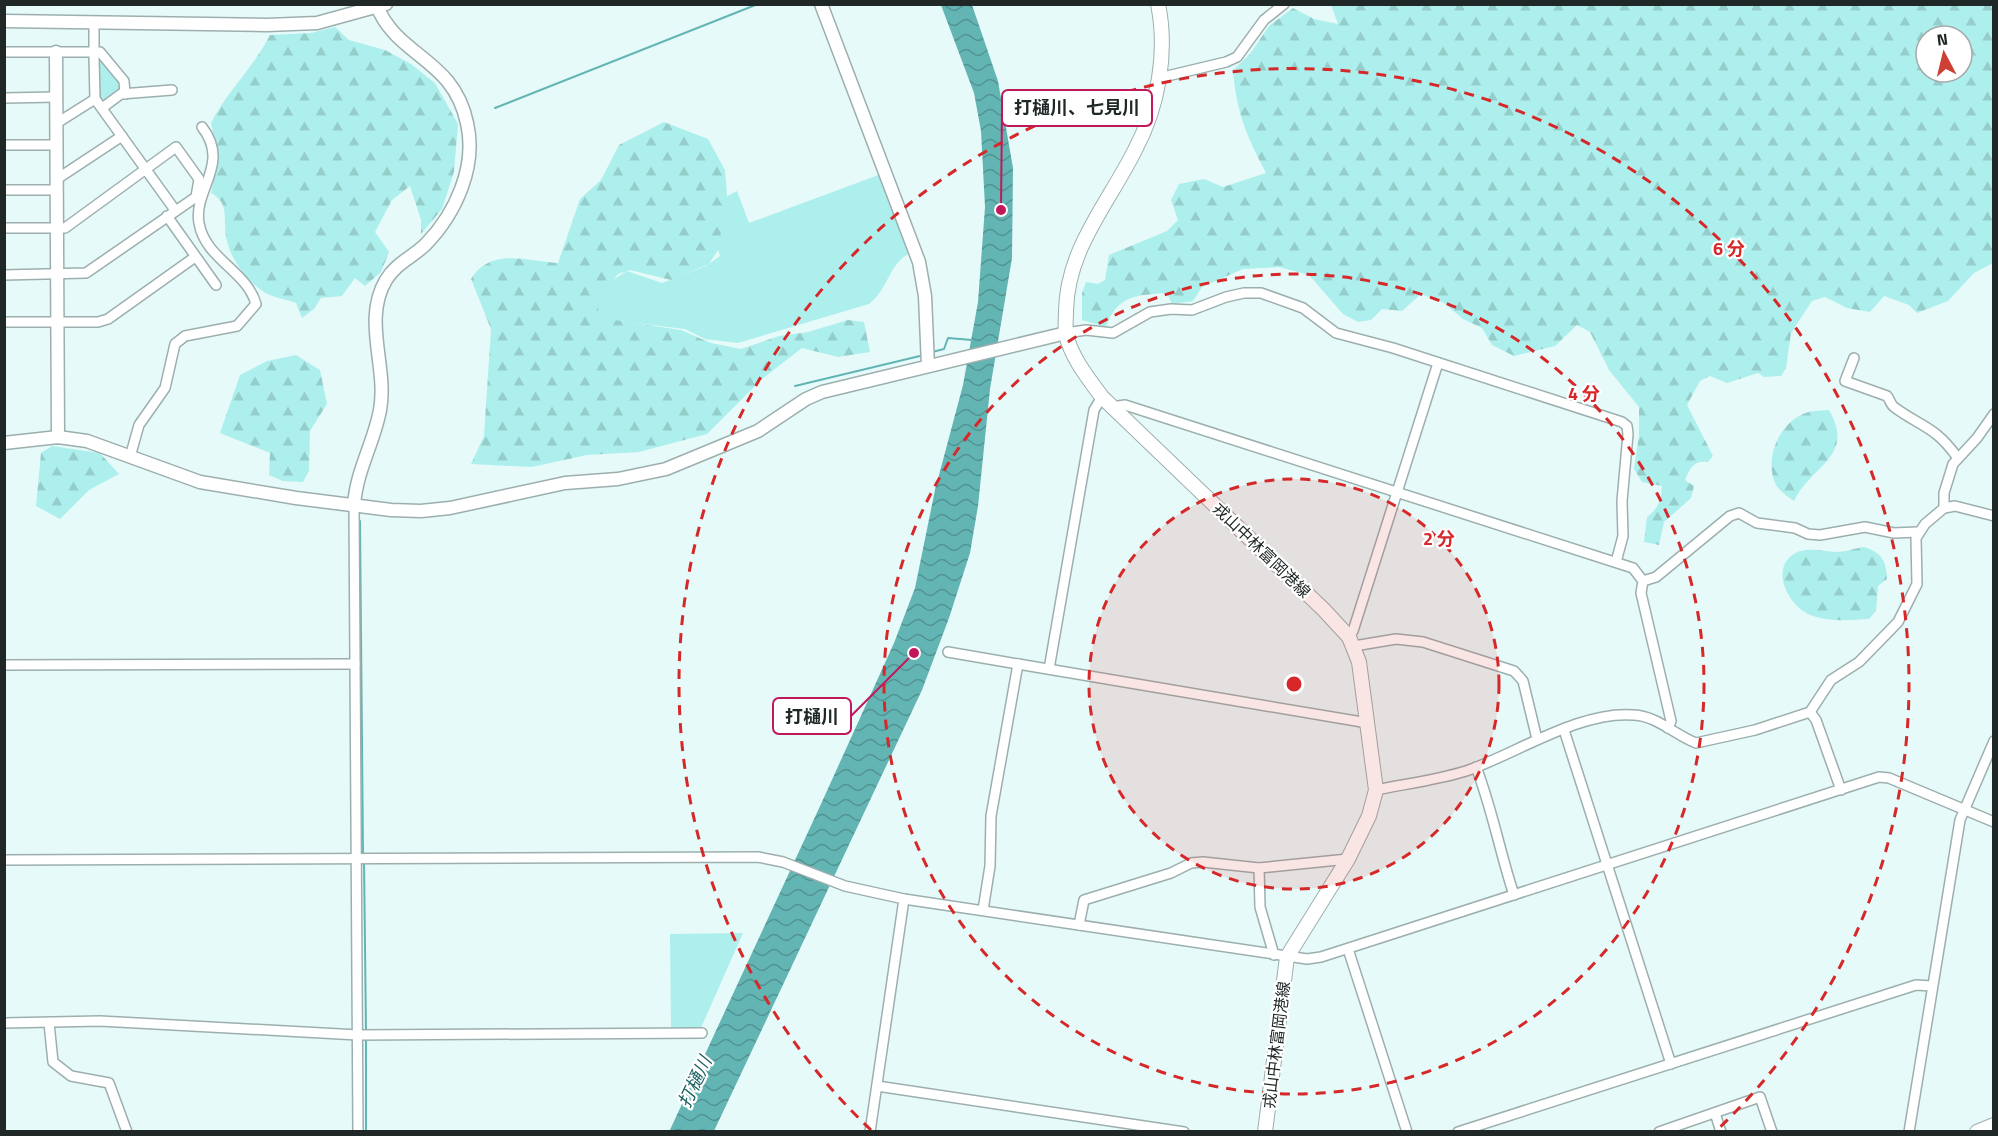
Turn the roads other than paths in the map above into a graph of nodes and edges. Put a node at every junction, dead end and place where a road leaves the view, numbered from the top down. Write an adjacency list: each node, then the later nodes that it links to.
1 (821, 4): 37 (street)
2 (1158, 4): 10 (main road, 戎山中林富岡港線)
3 (1284, 4): 10 (street)
4 (380, 6): 6 (street); 46 (street)
5 (4, 21): 6 (street)
6 (94, 22): 9 (street)
7 (4, 52): 8 (street)
8 (56, 52): 9 (street); 13 (street)
9 (94, 54): 12 (street); 15 (street)
10 (1159, 78): 34 (main road, 戎山中林富岡港線)
11 (172, 90): 12 (street)
12 (125, 94): 16 (street)
13 (57, 97): 14 (street); 17 (street)
14 (4, 98)
15 (95, 99): 16 (street); 17 (street)
16 (102, 108): 19 (street)
17 (57, 123): 21 (street)
18 (202, 127): 43 (street)
19 (122, 136): 22 (street); 23 (street)
20 (4, 145): 21 (street)
21 (57, 145): 23 (street)
22 (146, 170): 25 (street); 25 (street); 27 (street)
23 (57, 185): 24 (street); 27 (street)
24 (4, 190)
25 (171, 213): 28 (street); 29 (street)
26 (4, 228): 27 (street)
27 (57, 228): 29 (street)
28 (195, 257): 31 (street); 33 (street)
29 (57, 274): 30 (street); 33 (street)
30 (4, 275)
31 (216, 285)
32 (4, 322): 33 (street)
33 (57, 322): 41 (street)
34 (1066, 333): 36 (street); 37 (street); 38 (main road, 戎山中林富岡港線)
35 (1854, 358): 44 (street)
36 (1438, 363): 45 (street); 50 (street)
37 (928, 366): 46 (street)
38 (1102, 397): 39 (main road, 戎山中林富岡港線); 57 (street)
39 (1112, 407): 45 (street); 52 (main road, 戎山中林富岡港線)
40 (1994, 414): 44 (street)
41 (57, 437): 42 (street); 43 (street)
42 (4, 443)
43 (130, 457): 46 (street)
44 (1957, 457): 47 (street)
45 (1398, 494): 50 (street); 52 (street)
46 (354, 506): 54 (street)
47 (1944, 508): 48 (street); 49 (street)
48 (1994, 516)
49 (1917, 532): 51 (street); 58 (street)
50 (1616, 562): 51 (street)
51 (1643, 581): 60 (street)
52 (1351, 642): 59 (main road, 戎山中林富岡港線); 62 (street)
53 (948, 652): 55 (street)
54 (355, 664): 56 (street); 69 (street)
55 (1018, 664): 57 (street); 76 (street)
56 (4, 665)
57 (1049, 669): 59 (street)
58 (1810, 712): 60 (street); 66 (street)
59 (1368, 723): 65 (main road, 戎山中林富岡港線)
60 (1668, 728): 61 (street)
61 (1564, 730): 62 (street); 72 (street)
62 (1537, 739): 64 (street)
63 (1994, 741): 67 (street)
64 (1476, 767): 65 (street); 74 (street)
65 (1376, 790): 71 (main road, 戎山中林富岡港線)
66 (1840, 790): 67 (street); 72 (street)
67 (1963, 810): 68 (street); 80 (street)
68 (1994, 822)
69 (357, 858): 70 (street); 75 (street); 84 (street)
70 (4, 860)
71 (1348, 860): 73 (street); 79 (main road, 戎山中林富岡港線)
72 (1608, 865): 74 (street); 85 (street)
73 (1259, 868): 77 (street); 79 (street)
74 (1514, 895): 78 (street)
75 (904, 899): 76 (street); 86 (street)
76 (983, 910): 77 (street)
77 (1079, 925): 79 (street)
78 (1348, 948): 79 (street); 94 (street)
79 (1281, 956): 93 (main road, 戎山中林富岡港線)
80 (1932, 986): 85 (street); 99 (street)
81 (4, 1023): 82 (street)
82 (49, 1023): 84 (street); 89 (street)
83 (702, 1033): 84 (street)
84 (358, 1035): 90 (street)
85 (1671, 1064): 95 (street)
86 (877, 1086): 91 (street); 92 (street)
87 (1715, 1113): 96 (street); 97 (street); 98 (street)
88 (1994, 1125): 100 (main road)
89 (128, 1131)
90 (358, 1131)
91 (870, 1131)
92 (1184, 1131)
93 (1265, 1131)
94 (1407, 1131)
95 (1458, 1131)
96 (1664, 1131)
97 (1721, 1131)
98 (1772, 1131)
99 (1909, 1131)
100 (1977, 1131)

